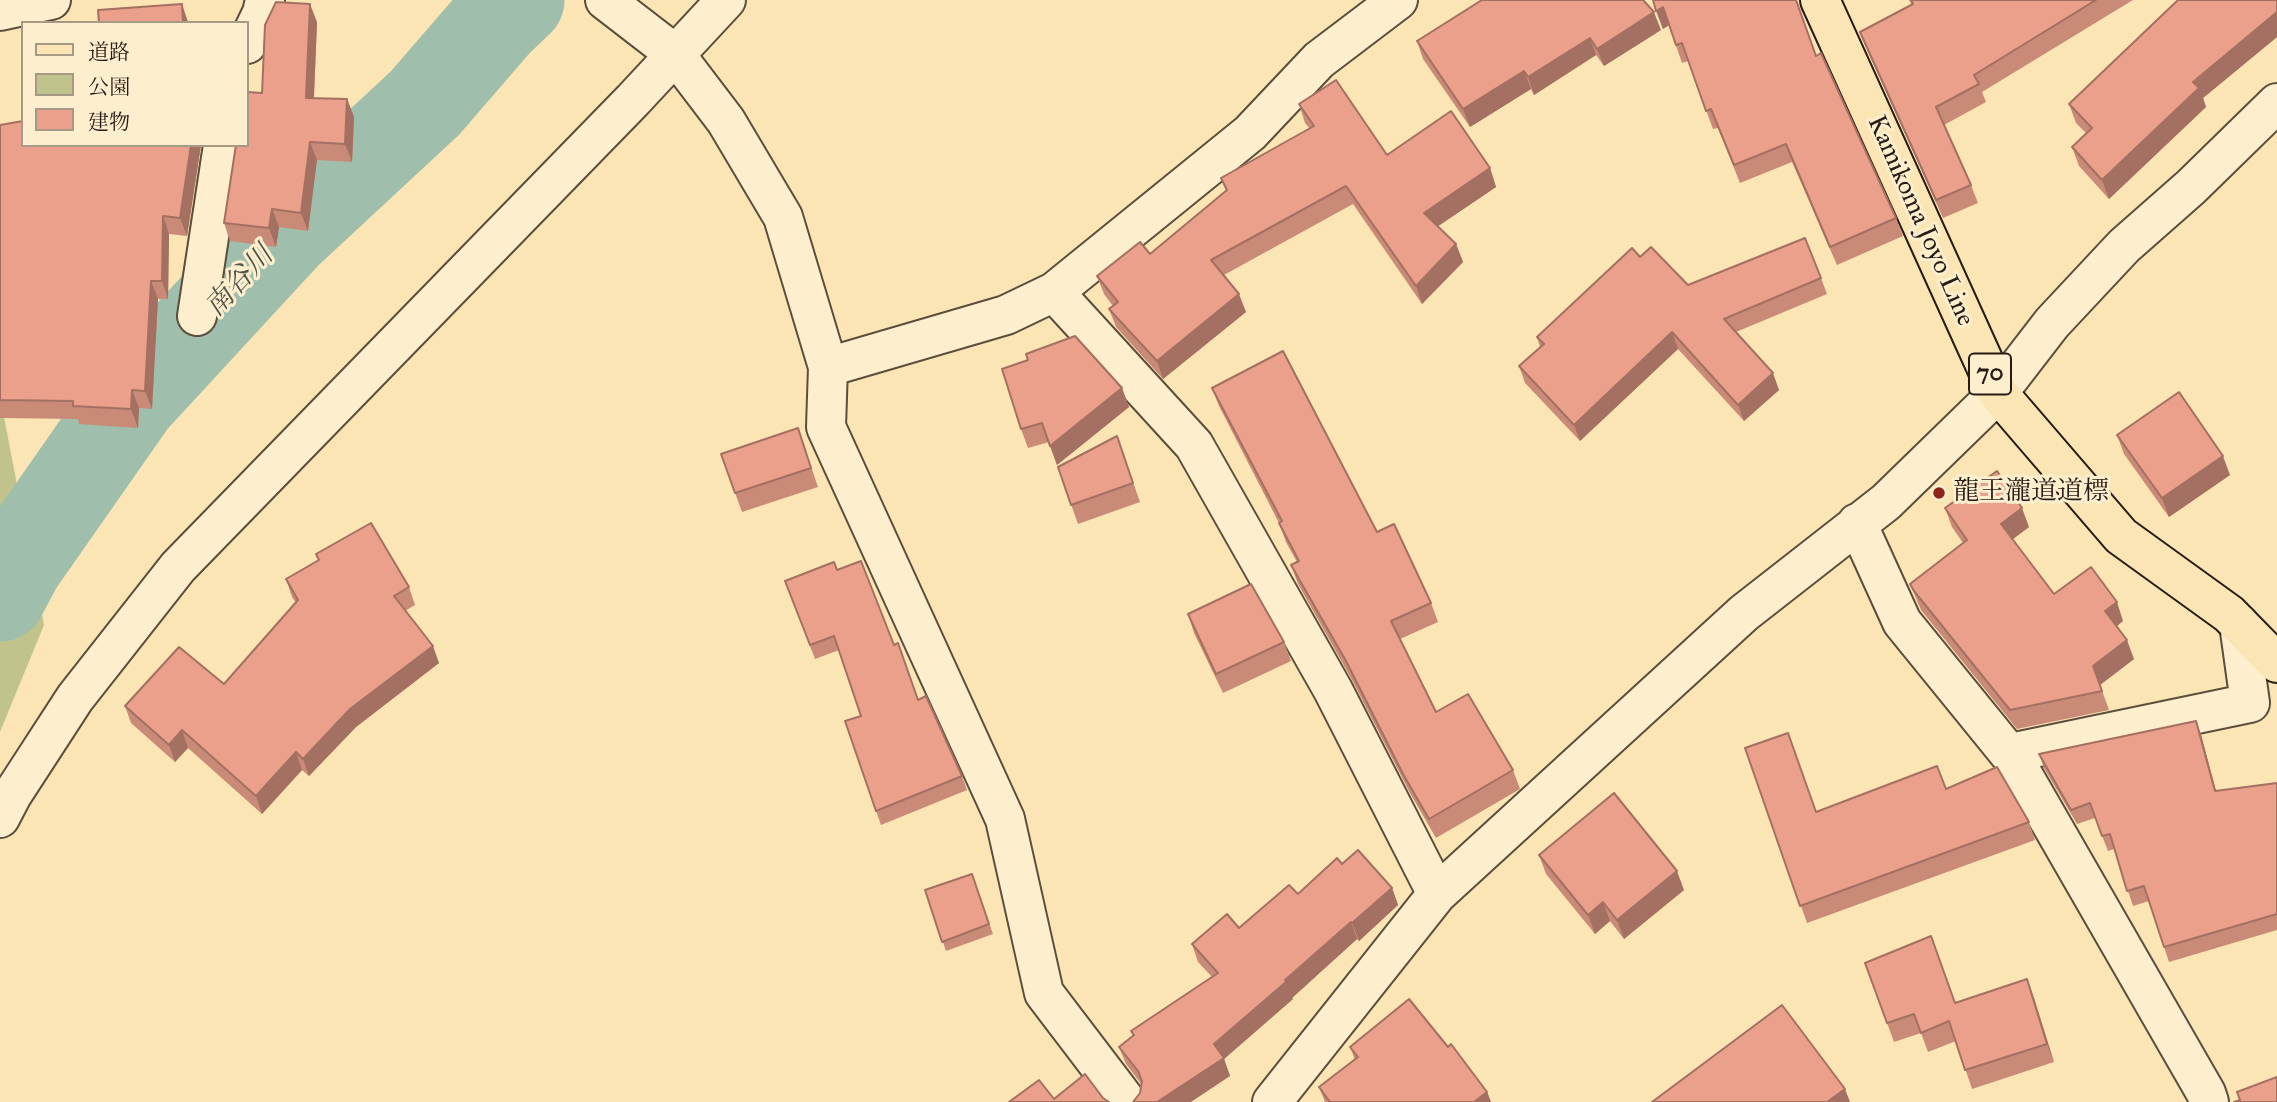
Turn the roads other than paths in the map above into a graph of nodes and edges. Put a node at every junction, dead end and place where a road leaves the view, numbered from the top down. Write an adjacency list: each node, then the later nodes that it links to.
1 (51, 0): 7 (street)
2 (264, 0): 8 (street)
3 (605, 0): 9 (street)
4 (726, 0): 9 (street)
5 (1398, 0): 12 (street)
6 (1820, 0): 15 (main road, Kamikoma Joyo Line / 70)
7 (0, 11)
8 (248, 42)
9 (675, 54): 14 (street); 20 (street)
10 (2277, 103): 15 (street)
11 (223, 147): 13 (street)
12 (1054, 292): 14 (street); 21 (street)
13 (197, 316)
14 (828, 367): 22 (street)
15 (1998, 393): 16 (street); 17 (main road, Kamikoma Joyo Line / 70)
16 (1857, 523): 19 (street); 21 (street)
17 (2239, 624): 18 (main road, Kamikoma Joyo Line / 70); 19 (street)
18 (2277, 663)
19 (2010, 753): 24 (street)
20 (0, 818)
21 (1437, 894): 23 (street)
22 (1127, 1102)
23 (1272, 1102)
24 (2209, 1102)

